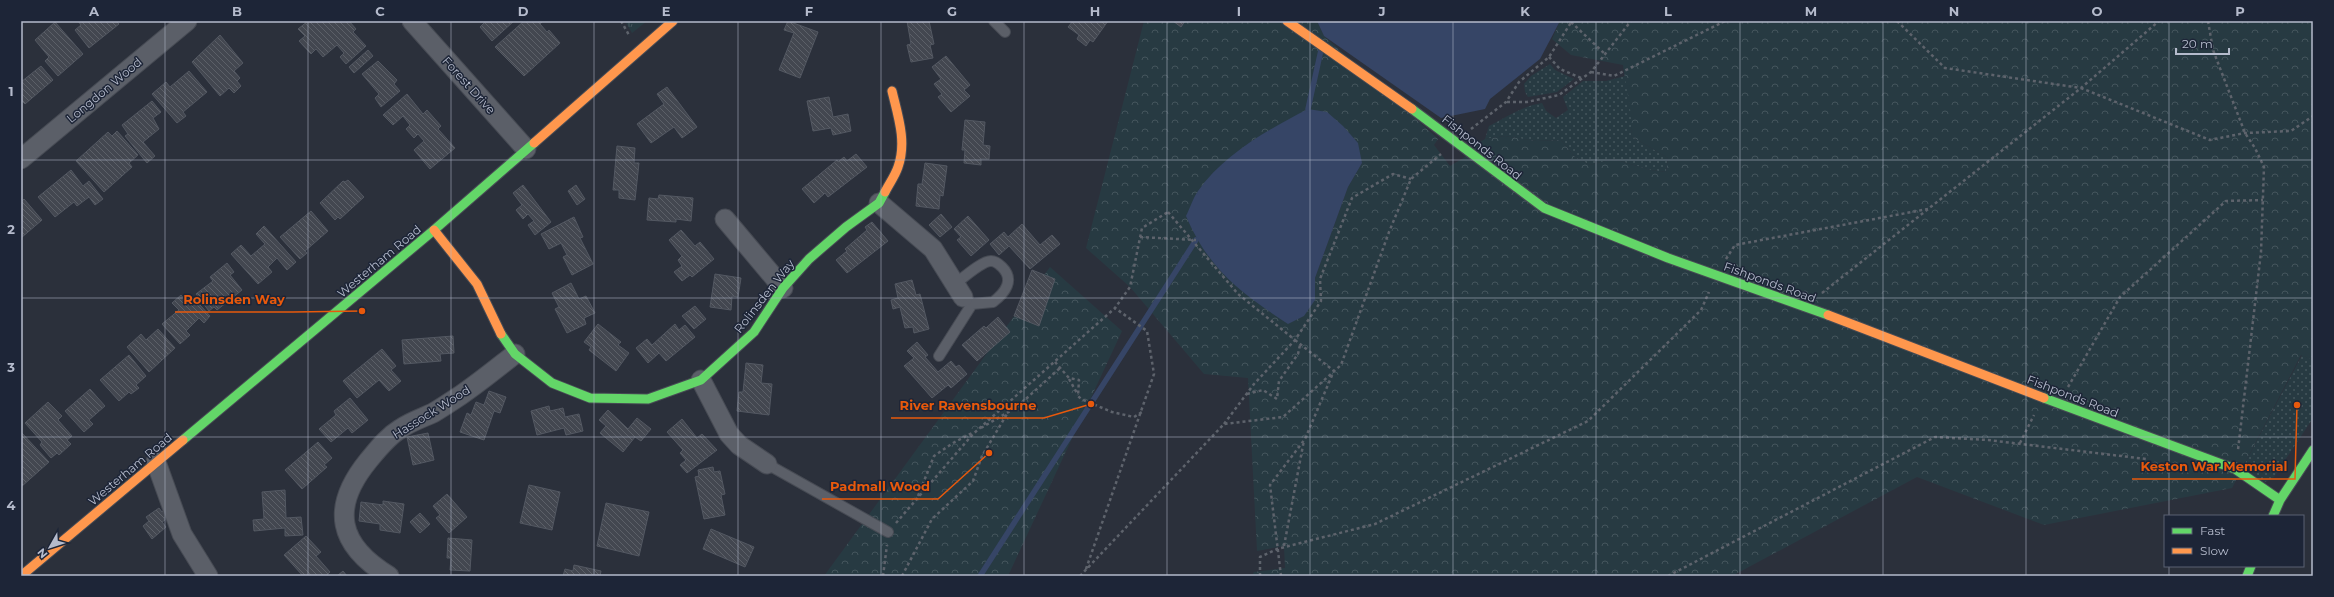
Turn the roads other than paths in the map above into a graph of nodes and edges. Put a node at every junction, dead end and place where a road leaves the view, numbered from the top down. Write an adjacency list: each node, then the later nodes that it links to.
1 (187, 21): 9 (street, Longdon Wood)
2 (412, 21): 8 (street, Forest Drive)
3 (673, 21): 8 (street, Westerham Road)
4 (994, 21): 6 (lane)
5 (1287, 21): 21 (street, Fishponds Road)
6 (1005, 32)
7 (892, 91): 10 (street, Rolinsden Way)
8 (526, 149): 12 (street, Westerham Road)
9 (21, 159)
10 (879, 204): 13 (street, Rolinsden Way); 14 (street)
11 (725, 219): 13 (street)
12 (434, 230): 15 (street, Rolinsden Way); 19 (street, Westerham Road)
13 (783, 288): 17 (street, Rolinsden Way)
14 (963, 295): 16 (lane)
15 (515, 354): 17 (street, Rolinsden Way); 26 (street, Hassock Wood)
16 (939, 356)
17 (701, 380): 20 (street)
18 (2313, 450): 21 (street)
19 (156, 462): 24 (street, Westerham Road); 25 (street)
20 (767, 464): 23 (lane)
21 (2280, 500): 22 (street)
22 (2273, 515)
23 (888, 532)
24 (21, 576)
25 (208, 576)
26 (389, 576)

